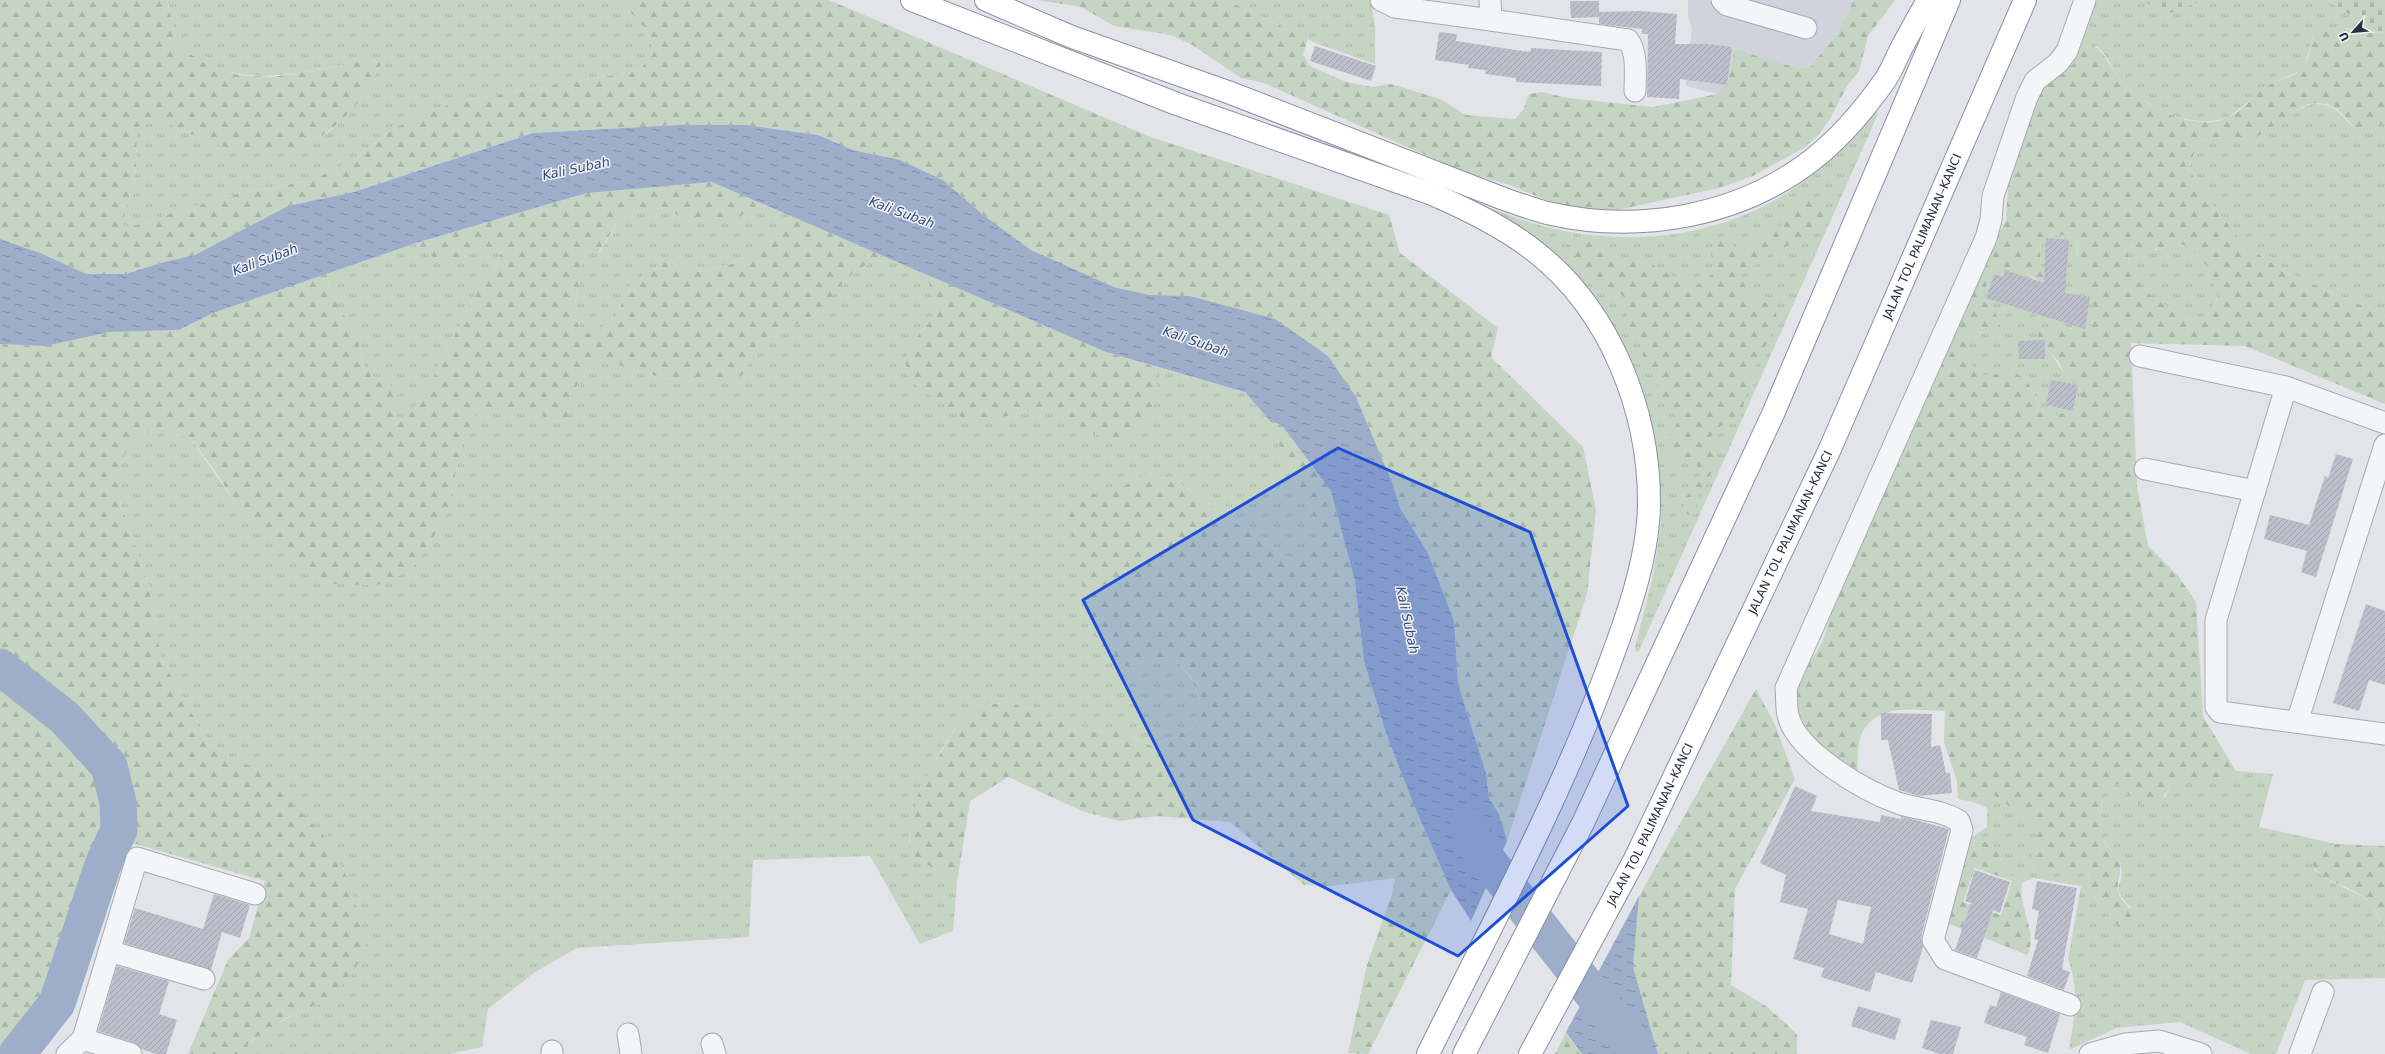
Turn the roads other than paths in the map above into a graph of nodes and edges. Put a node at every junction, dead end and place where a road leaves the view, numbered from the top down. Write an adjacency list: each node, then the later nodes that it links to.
1 (912, 0): 29 (highway)
2 (986, 0): 5 (highway)
3 (1381, 0): 9 (street)
4 (1722, 0): 10 (street)
5 (1928, 0)
6 (1949, 0): 30 (highway)
7 (2025, 0): 31 (highway, JALAN TOL PALIMANAN–KANCI)
8 (2085, 0): 24 (street)
9 (1490, 10): 11 (street)
10 (1806, 28)
11 (1635, 91)
12 (2140, 356): 13 (street)
13 (2286, 387): 14 (street); 17 (street)
14 (2385, 423)
15 (2385, 445): 18 (street)
16 (2145, 469): 17 (street)
17 (2255, 491): 18 (street)
18 (2297, 722): 19 (street)
19 (2385, 734)
20 (255, 894): 21 (street)
21 (109, 951): 22 (street); 25 (street)
22 (204, 979)
23 (2323, 992): 33 (street)
24 (2070, 1005)
25 (83, 1039): 27 (street); 28 (street)
26 (2191, 1052): 32 (street)
27 (66, 1054)
28 (131, 1054)
29 (1428, 1054)
30 (1464, 1054)
31 (1530, 1054)
32 (2090, 1054)
33 (2300, 1054)

